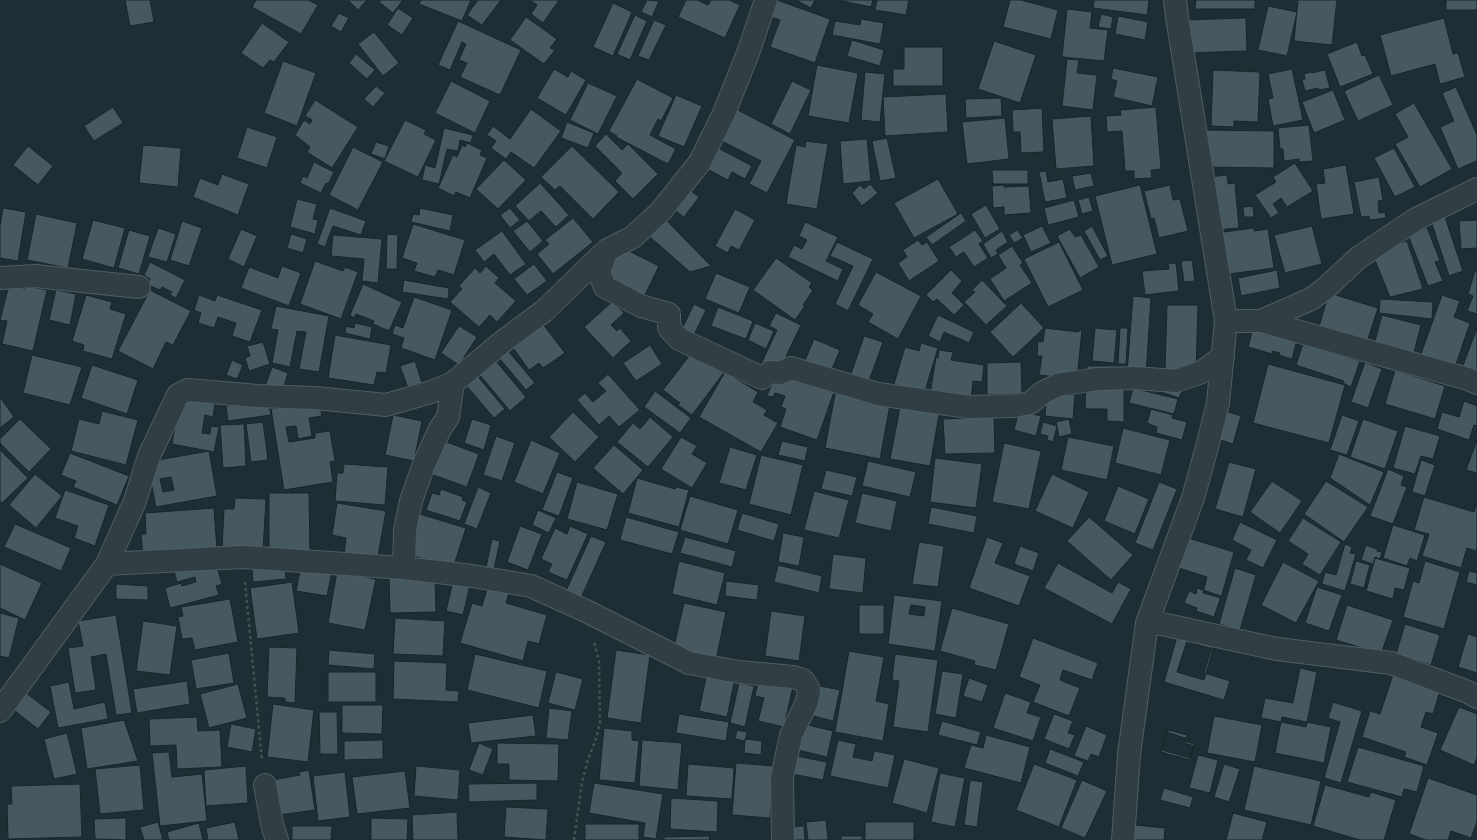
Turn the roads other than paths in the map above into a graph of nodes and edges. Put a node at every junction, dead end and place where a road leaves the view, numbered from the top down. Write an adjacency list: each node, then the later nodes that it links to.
1 (766, 0): 4 (street)
2 (1175, 0): 7 (street)
3 (1477, 189): 8 (street)
4 (607, 250): 9 (street); 10 (street)
5 (0, 278): 6 (street)
6 (139, 287)
7 (1226, 321): 8 (street); 9 (street)
8 (1261, 321): 11 (street)
9 (1223, 356): 14 (street)
10 (453, 383): 12 (street); 13 (street)
11 (1477, 383)
12 (107, 564): 13 (street); 16 (street)
13 (404, 568): 19 (street)
14 (1148, 621): 15 (street); 20 (street)
15 (1477, 697)
16 (0, 711)
17 (265, 785): 18 (street)
18 (277, 840)
19 (783, 840)
20 (1123, 840)

